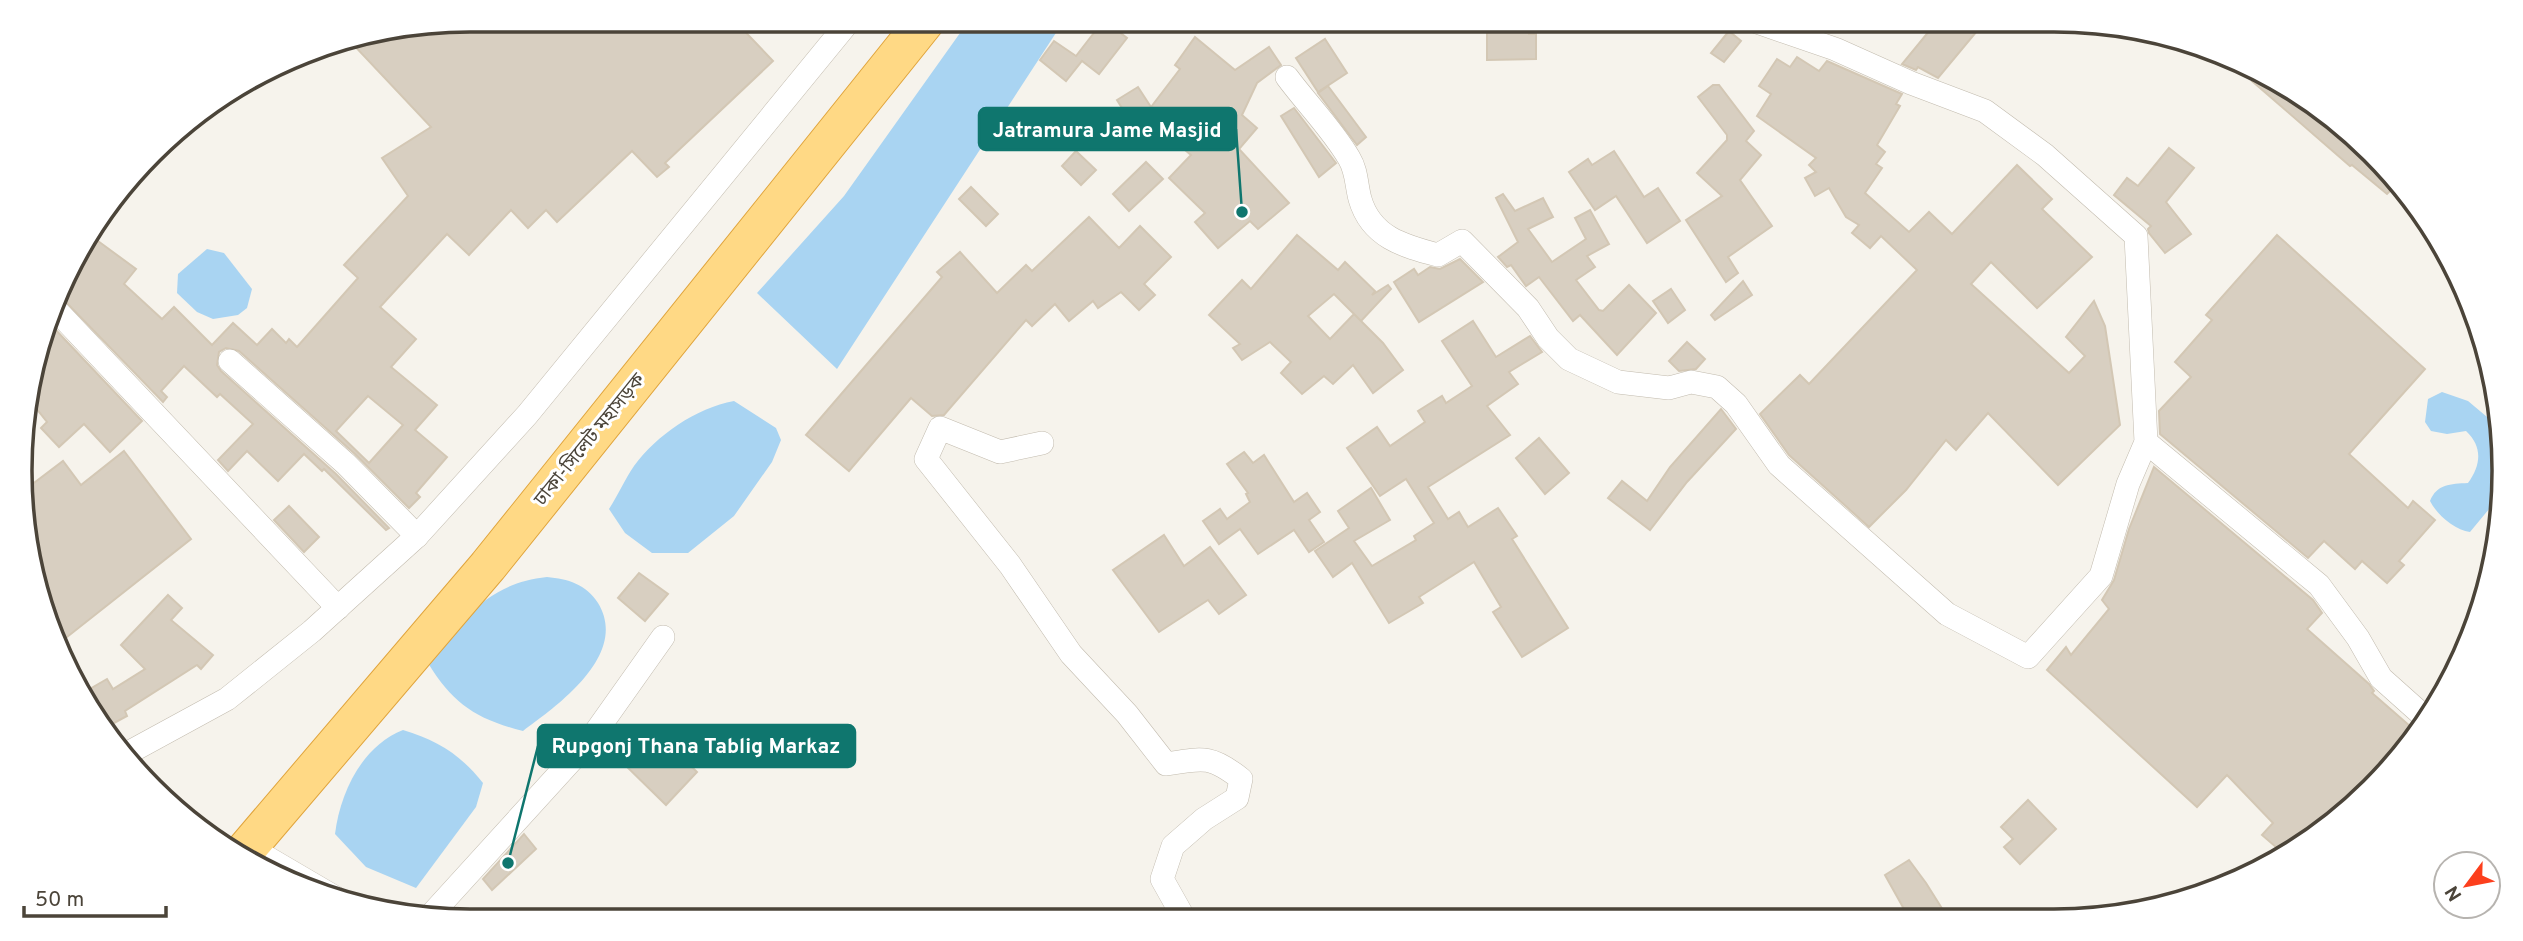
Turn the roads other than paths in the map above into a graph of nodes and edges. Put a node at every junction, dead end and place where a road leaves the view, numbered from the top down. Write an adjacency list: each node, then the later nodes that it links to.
1 (840, 32): 9 (street)
2 (917, 32): 14 (highway, ঢাকা-সিলেট মহাসড়ক)
3 (1786, 32): 7 (street)
4 (1287, 77): 7 (street)
5 (60, 315): 10 (street)
6 (230, 361): 9 (street)
7 (2146, 442): 12 (street)
8 (1042, 443): 16 (street)
9 (417, 536): 10 (street)
10 (338, 608): 13 (street)
11 (663, 637): 15 (street)
12 (2419, 712)
13 (132, 751)
14 (247, 849)
15 (437, 908)
16 (1179, 909)

